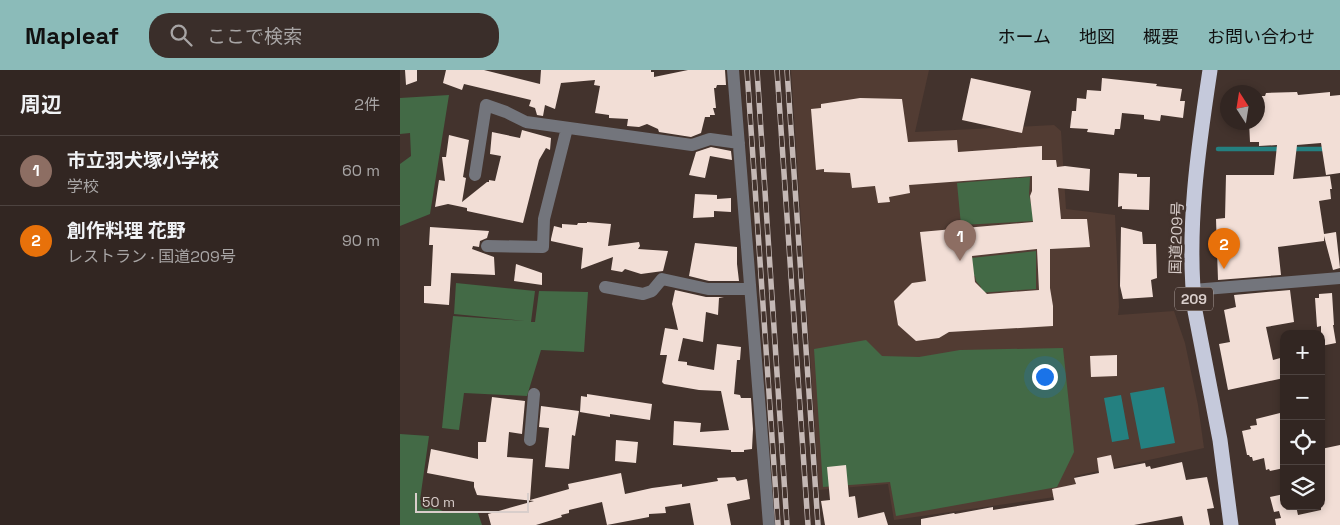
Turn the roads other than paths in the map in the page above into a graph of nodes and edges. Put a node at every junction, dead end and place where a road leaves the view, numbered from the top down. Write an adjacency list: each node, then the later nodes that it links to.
1 (733, 70): 4 (street)
2 (1210, 70): 10 (highway, 国道209号 / 209)
3 (566, 128): 4 (street); 5 (street); 6 (street)
4 (738, 143): 9 (street)
5 (474, 175)
6 (487, 246)
7 (1340, 278): 10 (street)
8 (605, 287): 9 (street)
9 (750, 290): 13 (street)
10 (1193, 290): 14 (highway, 国道209号 / 209)
11 (534, 394): 12 (street)
12 (530, 440)
13 (769, 525)
14 (1231, 525)

